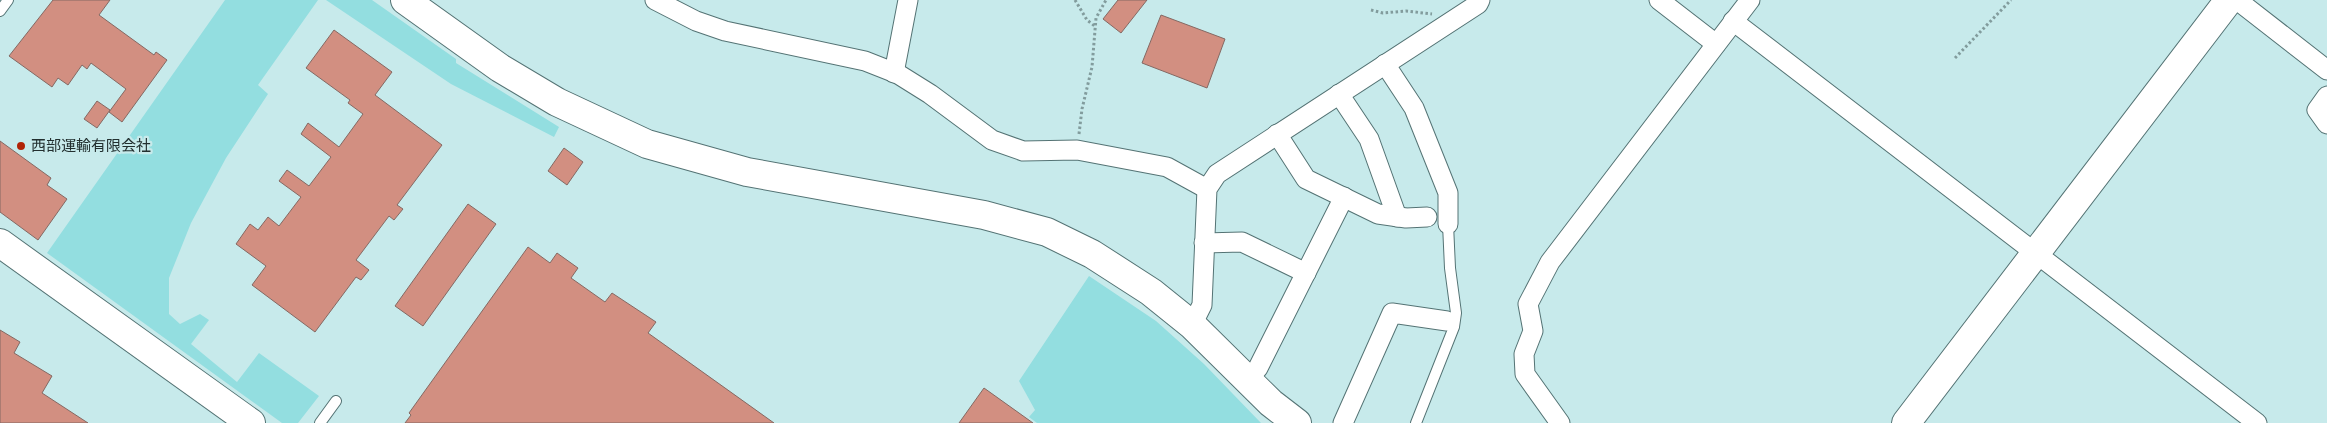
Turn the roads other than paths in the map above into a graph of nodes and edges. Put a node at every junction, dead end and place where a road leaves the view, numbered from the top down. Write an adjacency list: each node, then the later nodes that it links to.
1 (8, 0): 10 (lane)
2 (405, 0): 30 (street)
3 (655, 0): 15 (street)
4 (908, 0): 15 (street)
5 (1480, 0): 13 (street)
6 (1659, 0): 12 (street)
7 (1750, 0): 11 (street)
8 (2229, 0): 27 (street)
9 (2237, 0): 14 (street)
10 (0, 11)
11 (1733, 21): 12 (street); 27 (street)
12 (1716, 44): 38 (street)
13 (1385, 64): 16 (street); 24 (street)
14 (2327, 70)
15 (894, 73): 20 (street)
16 (1339, 94): 19 (street); 22 (street)
17 (2327, 96): 18 (street)
18 (2327, 124)
19 (1277, 134): 20 (street); 21 (street)
20 (1207, 189): 26 (street)
21 (1344, 197): 22 (street); 28 (street)
22 (1397, 217): 23 (street)
23 (1427, 217): 24 (lane)
24 (1448, 219): 37 (lane)
25 (0, 243): 33 (street)
26 (1204, 243): 28 (street); 30 (street)
27 (2036, 252): 39 (street); 40 (street)
28 (1306, 273): 31 (street)
29 (1447, 321): 36 (street)
30 (1192, 326): 31 (street)
31 (1248, 380): 35 (street)
32 (336, 401): 34 (lane)
33 (251, 423)
34 (320, 423)
35 (1297, 423)
36 (1343, 423)
37 (1416, 423)
38 (1560, 423)
39 (1906, 423)
40 (2256, 423)

